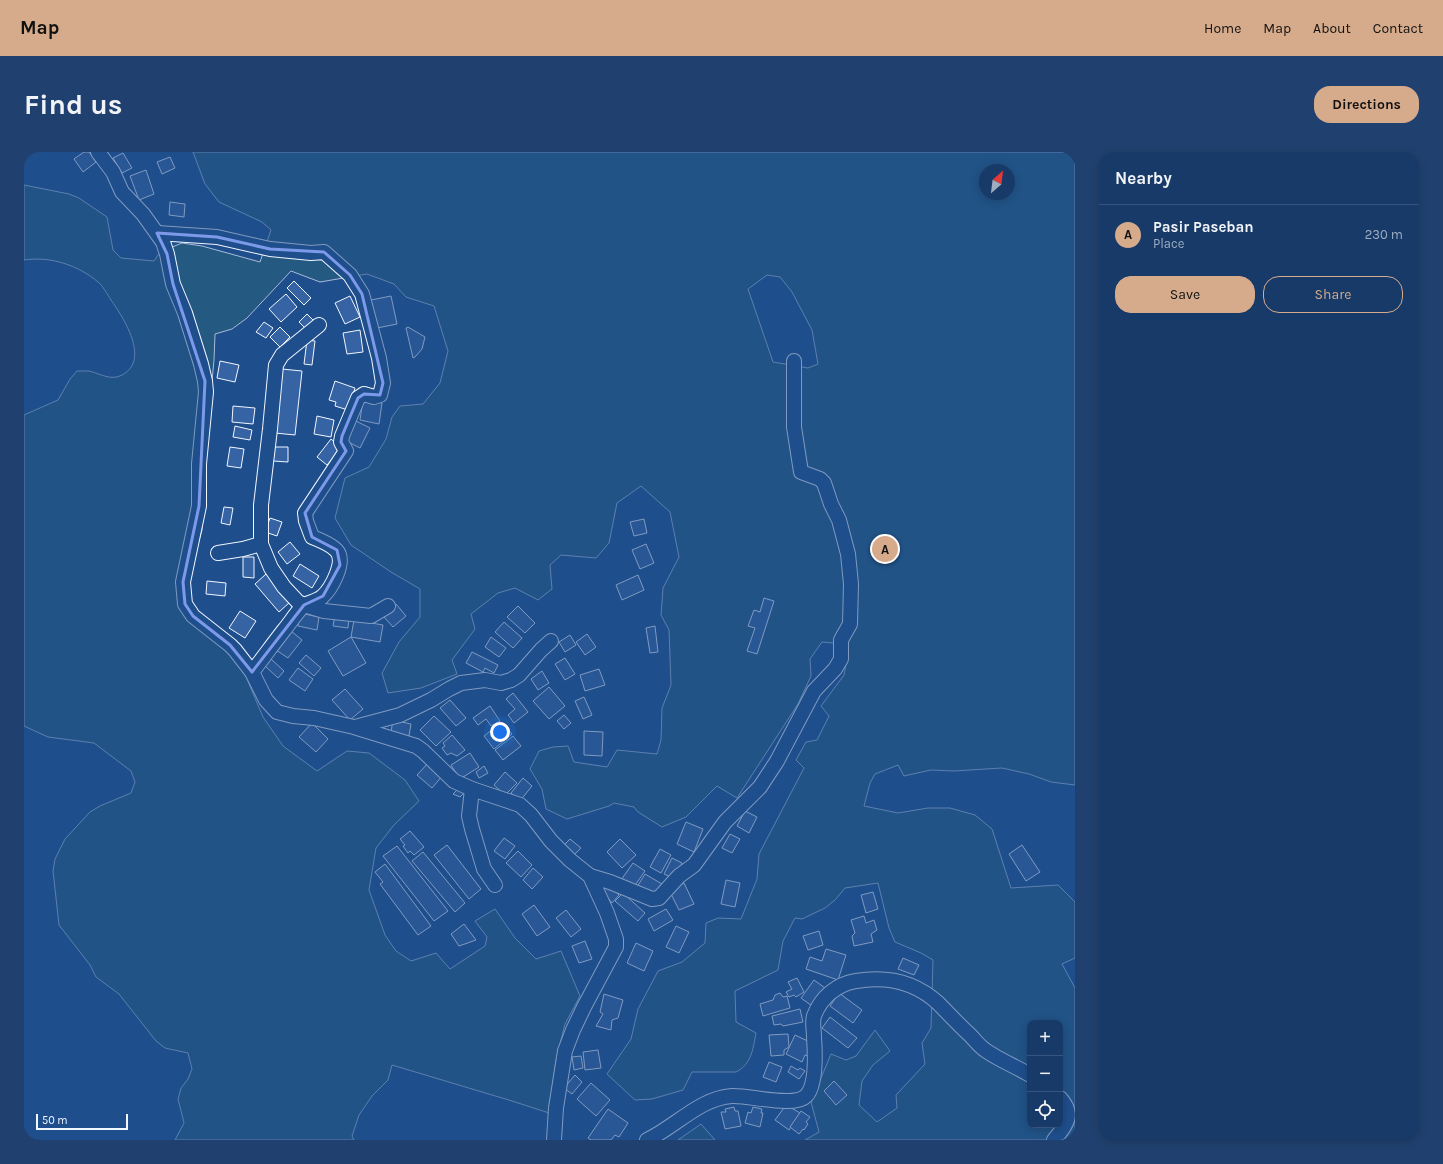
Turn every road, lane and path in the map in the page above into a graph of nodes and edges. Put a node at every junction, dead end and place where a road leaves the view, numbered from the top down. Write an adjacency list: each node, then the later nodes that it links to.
1 (98, 152): 2 (street)
2 (157, 233): 7 (street); 10 (street)
3 (319, 325): 5 (street)
4 (794, 361): 13 (street)
5 (261, 544): 6 (street); 7 (street)
6 (218, 553)
7 (304, 606): 8 (street); 10 (street)
8 (388, 606)
9 (551, 641): 11 (street)
10 (252, 672): 11 (street)
11 (354, 727): 12 (street)
12 (472, 789): 13 (street); 14 (street)
13 (590, 876): 17 (street)
14 (495, 885)
15 (1027, 1073): 18 (street)
16 (1063, 1102): 19 (street)
17 (554, 1140)
18 (647, 1140)
19 (1054, 1140)

